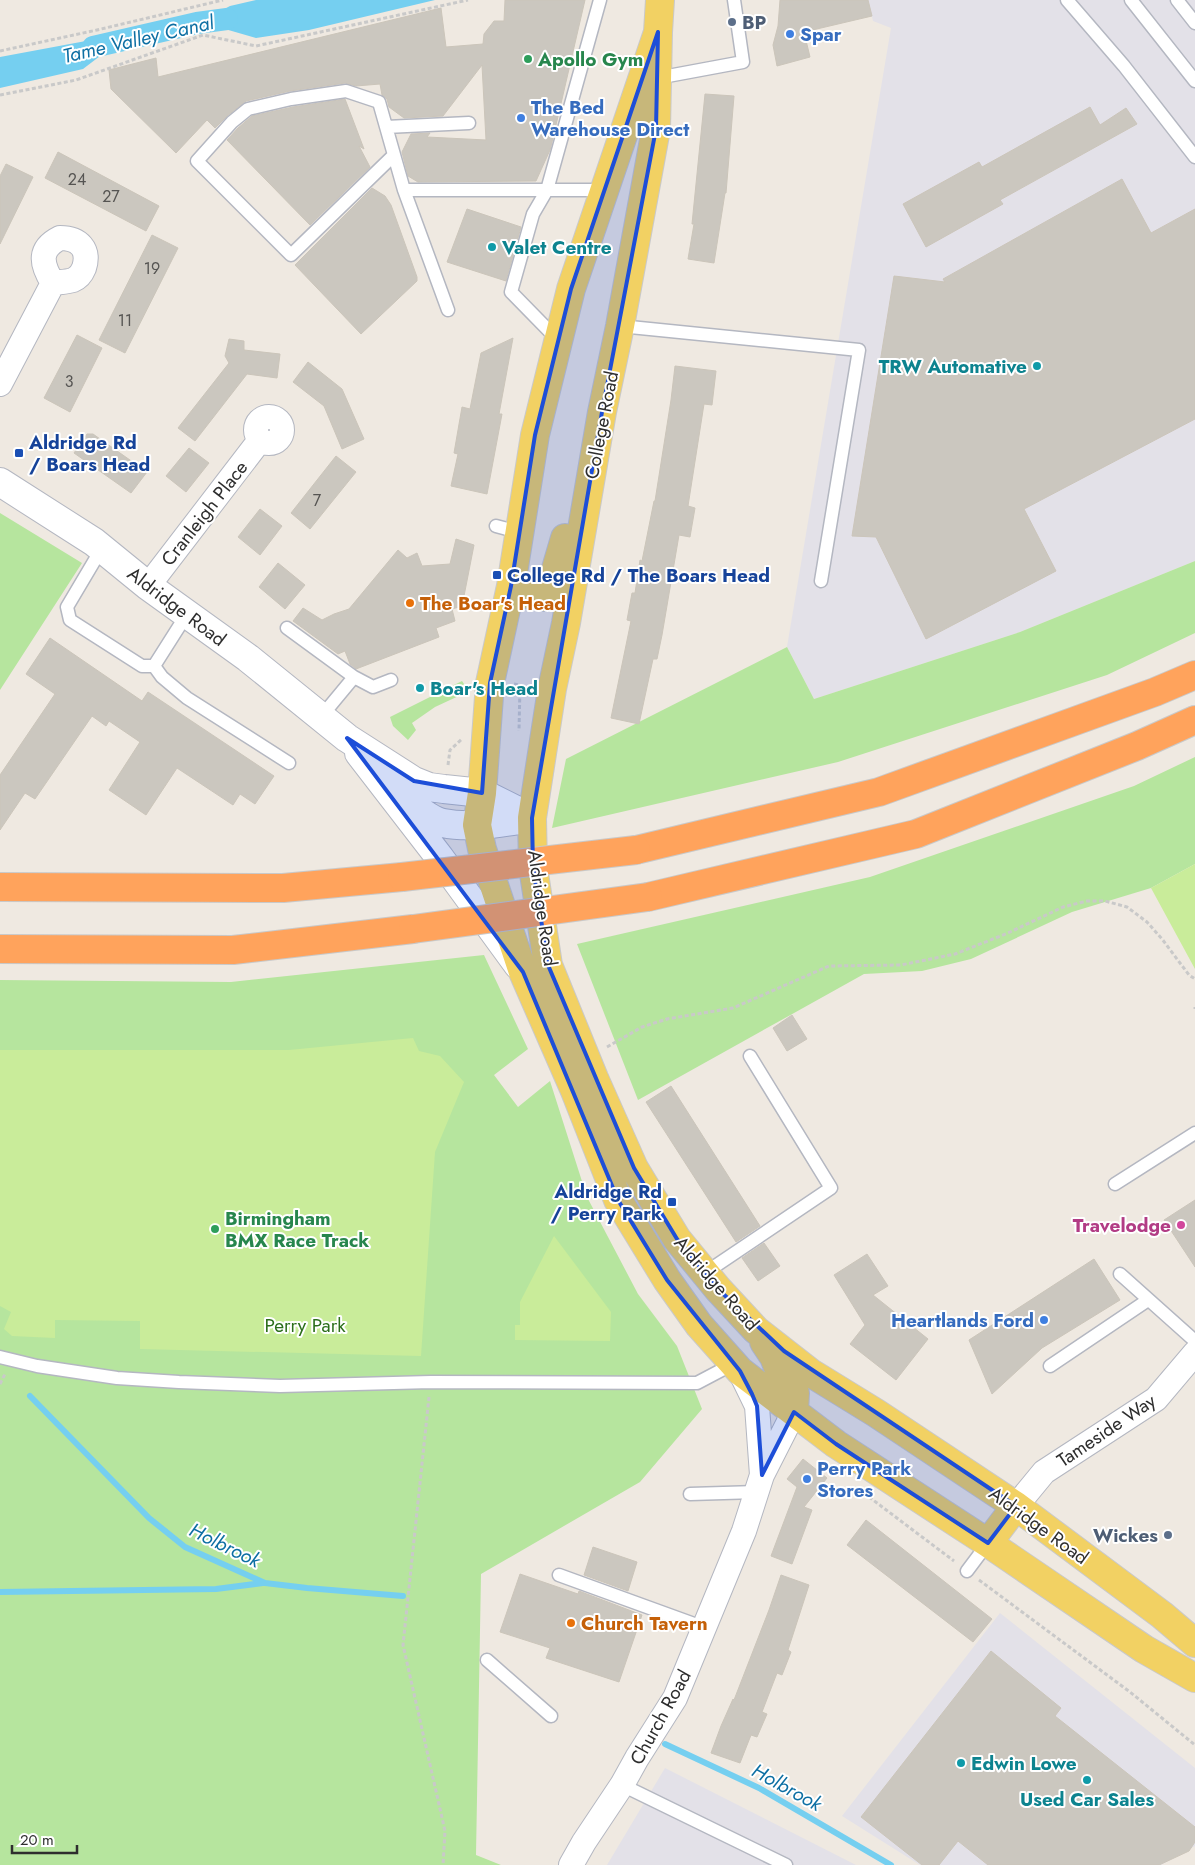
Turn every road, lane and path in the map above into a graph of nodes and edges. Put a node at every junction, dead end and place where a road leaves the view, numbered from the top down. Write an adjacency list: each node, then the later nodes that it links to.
1 (222, 0): 11 (path)
2 (468, 0): 14 (path)
3 (600, 0): 20 (lane)
4 (660, 0): 10 (main road, College Road)
5 (734, 0): 12 (lane)
6 (1066, 0): 18 (lane)
7 (1131, 0): 13 (lane)
8 (1177, 0): 9 (lane)
9 (1195, 23)
10 (658, 32): 12 (main road, College Road); 21 (main road, College Road)
11 (0, 51)
12 (657, 78): 24 (main road, College Road)
13 (1195, 80)
14 (0, 95)
15 (469, 123): 16 (lane)
16 (386, 127): 17 (lane); 17 (lane)
17 (394, 155): 19 (lane)
18 (1195, 157)
19 (404, 190): 20 (lane); 23 (lane)
20 (547, 190): 21 (lane); 25 (lane)
21 (604, 190): 25 (main road, College Road)
22 (53, 282): 26 (street)
23 (448, 310)
24 (620, 326): 27 (main road, College Road); 31 (lane)
25 (558, 340): 33 (main road, College Road)
26 (0, 384)
27 (602, 412): 33 (main road); 46 (main road, College Road)
28 (260, 440): 32 (street, Cranleigh Place)
29 (0, 482): 30 (street, Aldridge Road)
30 (102, 548): 32 (street, Aldridge Road); 36 (lane)
31 (821, 582)
32 (148, 586): 34 (street, Aldridge Road)
33 (511, 586): 45 (main road, College Road)
34 (187, 614): 36 (lane); 40 (street, Aldridge Road)
35 (287, 628): 38 (lane)
36 (154, 666): 43 (lane)
37 (1195, 675): 48 (highway, bridge)
38 (354, 677): 39 (lane); 40 (lane)
39 (391, 680)
40 (320, 718): 42 (street, Aldridge Road)
41 (1195, 720): 49 (highway, bridge)
42 (348, 738): 44 (street, Aldridge Road); 45 (street, Aldridge Road)
43 (290, 763)
44 (380, 780): 47 (street, Aldridge Road); 50 (street, Aldridge Road)
45 (482, 794): 46 (street, Aldridge Road); 47 (main road, Aldridge Road)
46 (532, 818): 47 (street, Aldridge Road); 53 (main road, Aldridge Road)
47 (477, 825): 50 (main road, Aldridge Road)
48 (0, 886)
49 (0, 950)
50 (523, 972): 64 (main road, Aldridge Road)
51 (1195, 979): 53 (path)
52 (750, 1056): 56 (lane)
53 (587, 1058): 56 (main road, Aldridge Road)
54 (1195, 1133): 55 (lane)
55 (1115, 1184)
56 (705, 1273): 59 (main road, Aldridge Road)
57 (1120, 1274): 58 (lane)
58 (1148, 1300): 60 (lane); 63 (lane)
59 (756, 1330): 66 (main road); 69 (main road, Aldridge Road)
60 (1195, 1341)
61 (1195, 1353): 69 (street, Tameside Way)
62 (0, 1357): 65 (lane)
63 (1050, 1366)
64 (737, 1367): 65 (lane); 66 (main road, Aldridge Road); 67 (street, Church Road)
65 (431, 1382): 81 (path)
66 (794, 1412): 67 (street, Church Road); 70 (main road, Aldridge Road)
67 (760, 1483): 68 (lane); 73 (street, Church Road)
68 (690, 1494)
69 (1016, 1506): 70 (main road); 74 (main road, Aldridge Road)
70 (988, 1543): 71 (lane); 76 (main road, Aldridge Road)
71 (968, 1571)
72 (559, 1575): 73 (lane)
73 (705, 1628): 80 (street, Church Road)
74 (1195, 1643)
75 (487, 1660): 78 (lane)
76 (1195, 1678)
77 (1131, 1693): 79 (path)
78 (551, 1716)
79 (1195, 1745)
80 (622, 1785): 82 (street, Church Road); 83 (lane)
81 (443, 1865)
82 (571, 1865)
83 (786, 1865)

